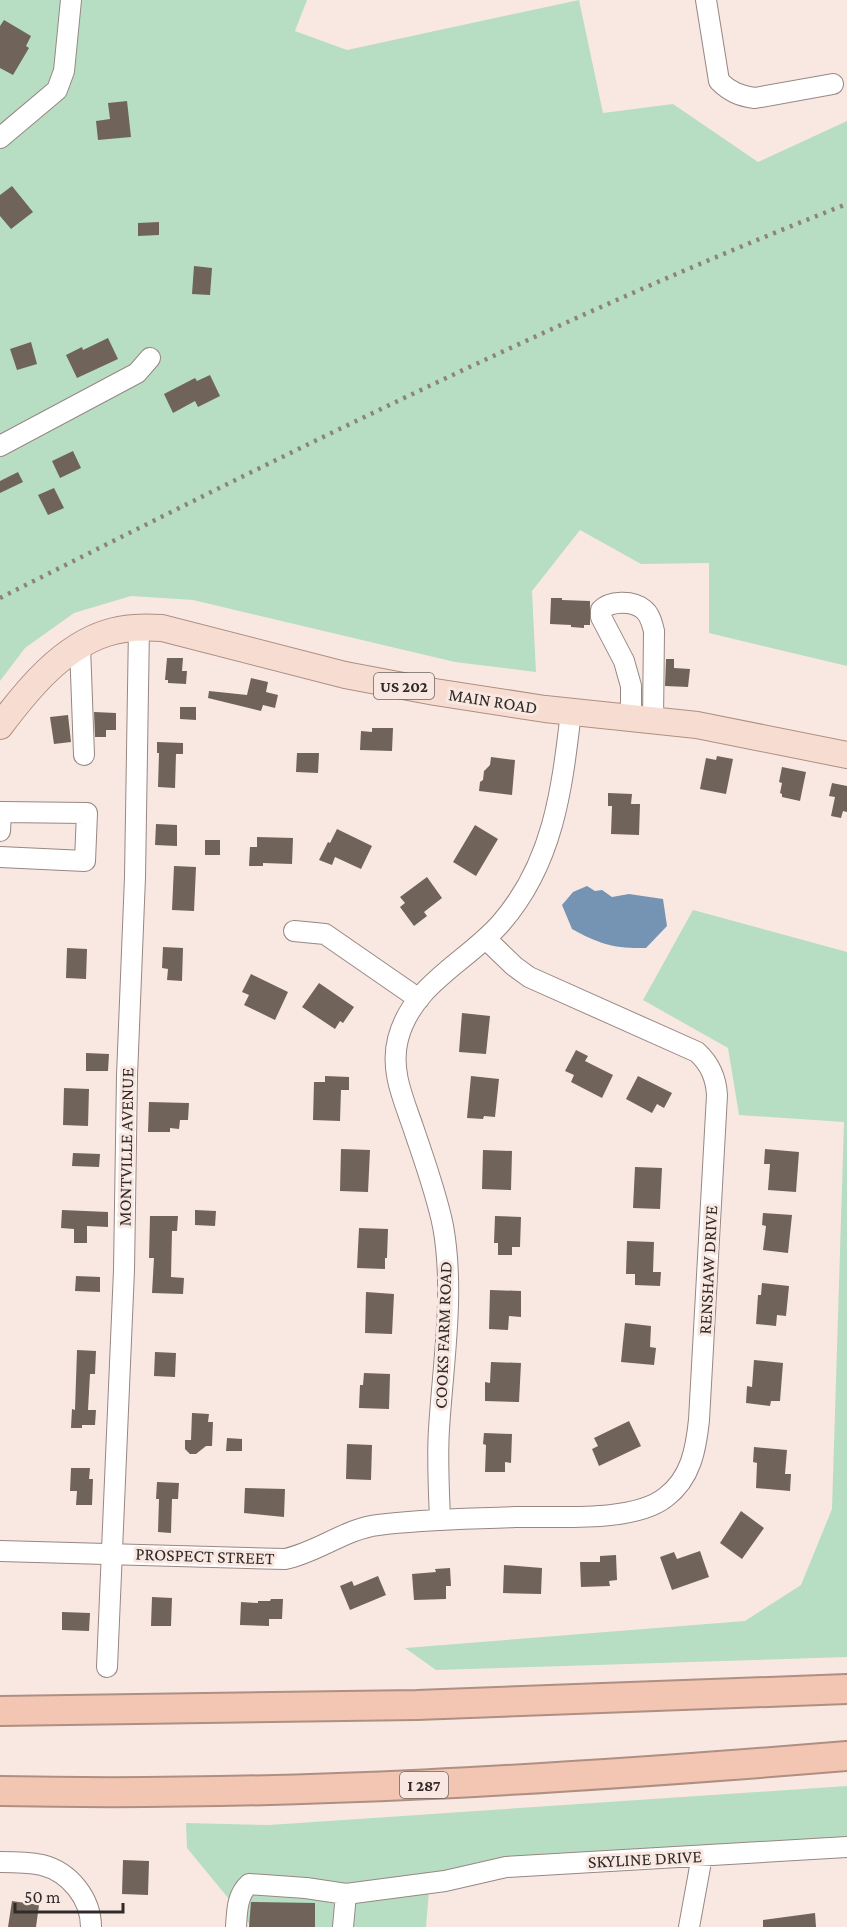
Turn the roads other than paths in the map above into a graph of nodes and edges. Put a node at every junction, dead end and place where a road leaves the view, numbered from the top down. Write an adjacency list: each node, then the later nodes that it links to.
1 (71, 0): 4 (street)
2 (706, 0): 3 (street)
3 (833, 84)
4 (0, 138)
5 (150, 358): 6 (street)
6 (0, 446)
7 (139, 627): 8 (main road, MAIN ROAD / US 202); 9 (main road, MAIN ROAD / US 202); 21 (street, MONTVILLE AVENUE)
8 (80, 646): 11 (main road, MAIN ROAD / US 202); 12 (street)
9 (571, 712): 10 (main road, MAIN ROAD / US 202); 17 (street, COOKS FARM ROAD)
10 (642, 719): 10 (street); 13 (main road, MAIN ROAD / US 202)
11 (0, 726)
12 (84, 755)
13 (847, 755)
14 (0, 831): 15 (street)
15 (0, 857)
16 (294, 931): 18 (street)
17 (486, 939): 18 (street, COOKS FARM ROAD); 19 (street, RENSHAW DRIVE)
18 (419, 999): 19 (street, COOKS FARM ROAD)
19 (440, 1520): 21 (street, PROSPECT STREET)
20 (0, 1551): 21 (street, PROSPECT STREET)
21 (112, 1553): 22 (street, MONTVILLE AVENUE)
22 (107, 1667)
23 (847, 1689): 24 (highway)
24 (0, 1711)
25 (847, 1756): 26 (highway, I 287)
26 (0, 1791)
27 (847, 1847): 28 (street, SKYLINE DRIVE)
28 (702, 1856): 30 (street, SKYLINE DRIVE); 34 (street)
29 (0, 1862): 31 (street)
30 (346, 1894): 32 (street, SKYLINE DRIVE); 33 (street)
31 (91, 1927)
32 (236, 1927)
33 (343, 1927)
34 (689, 1927)

